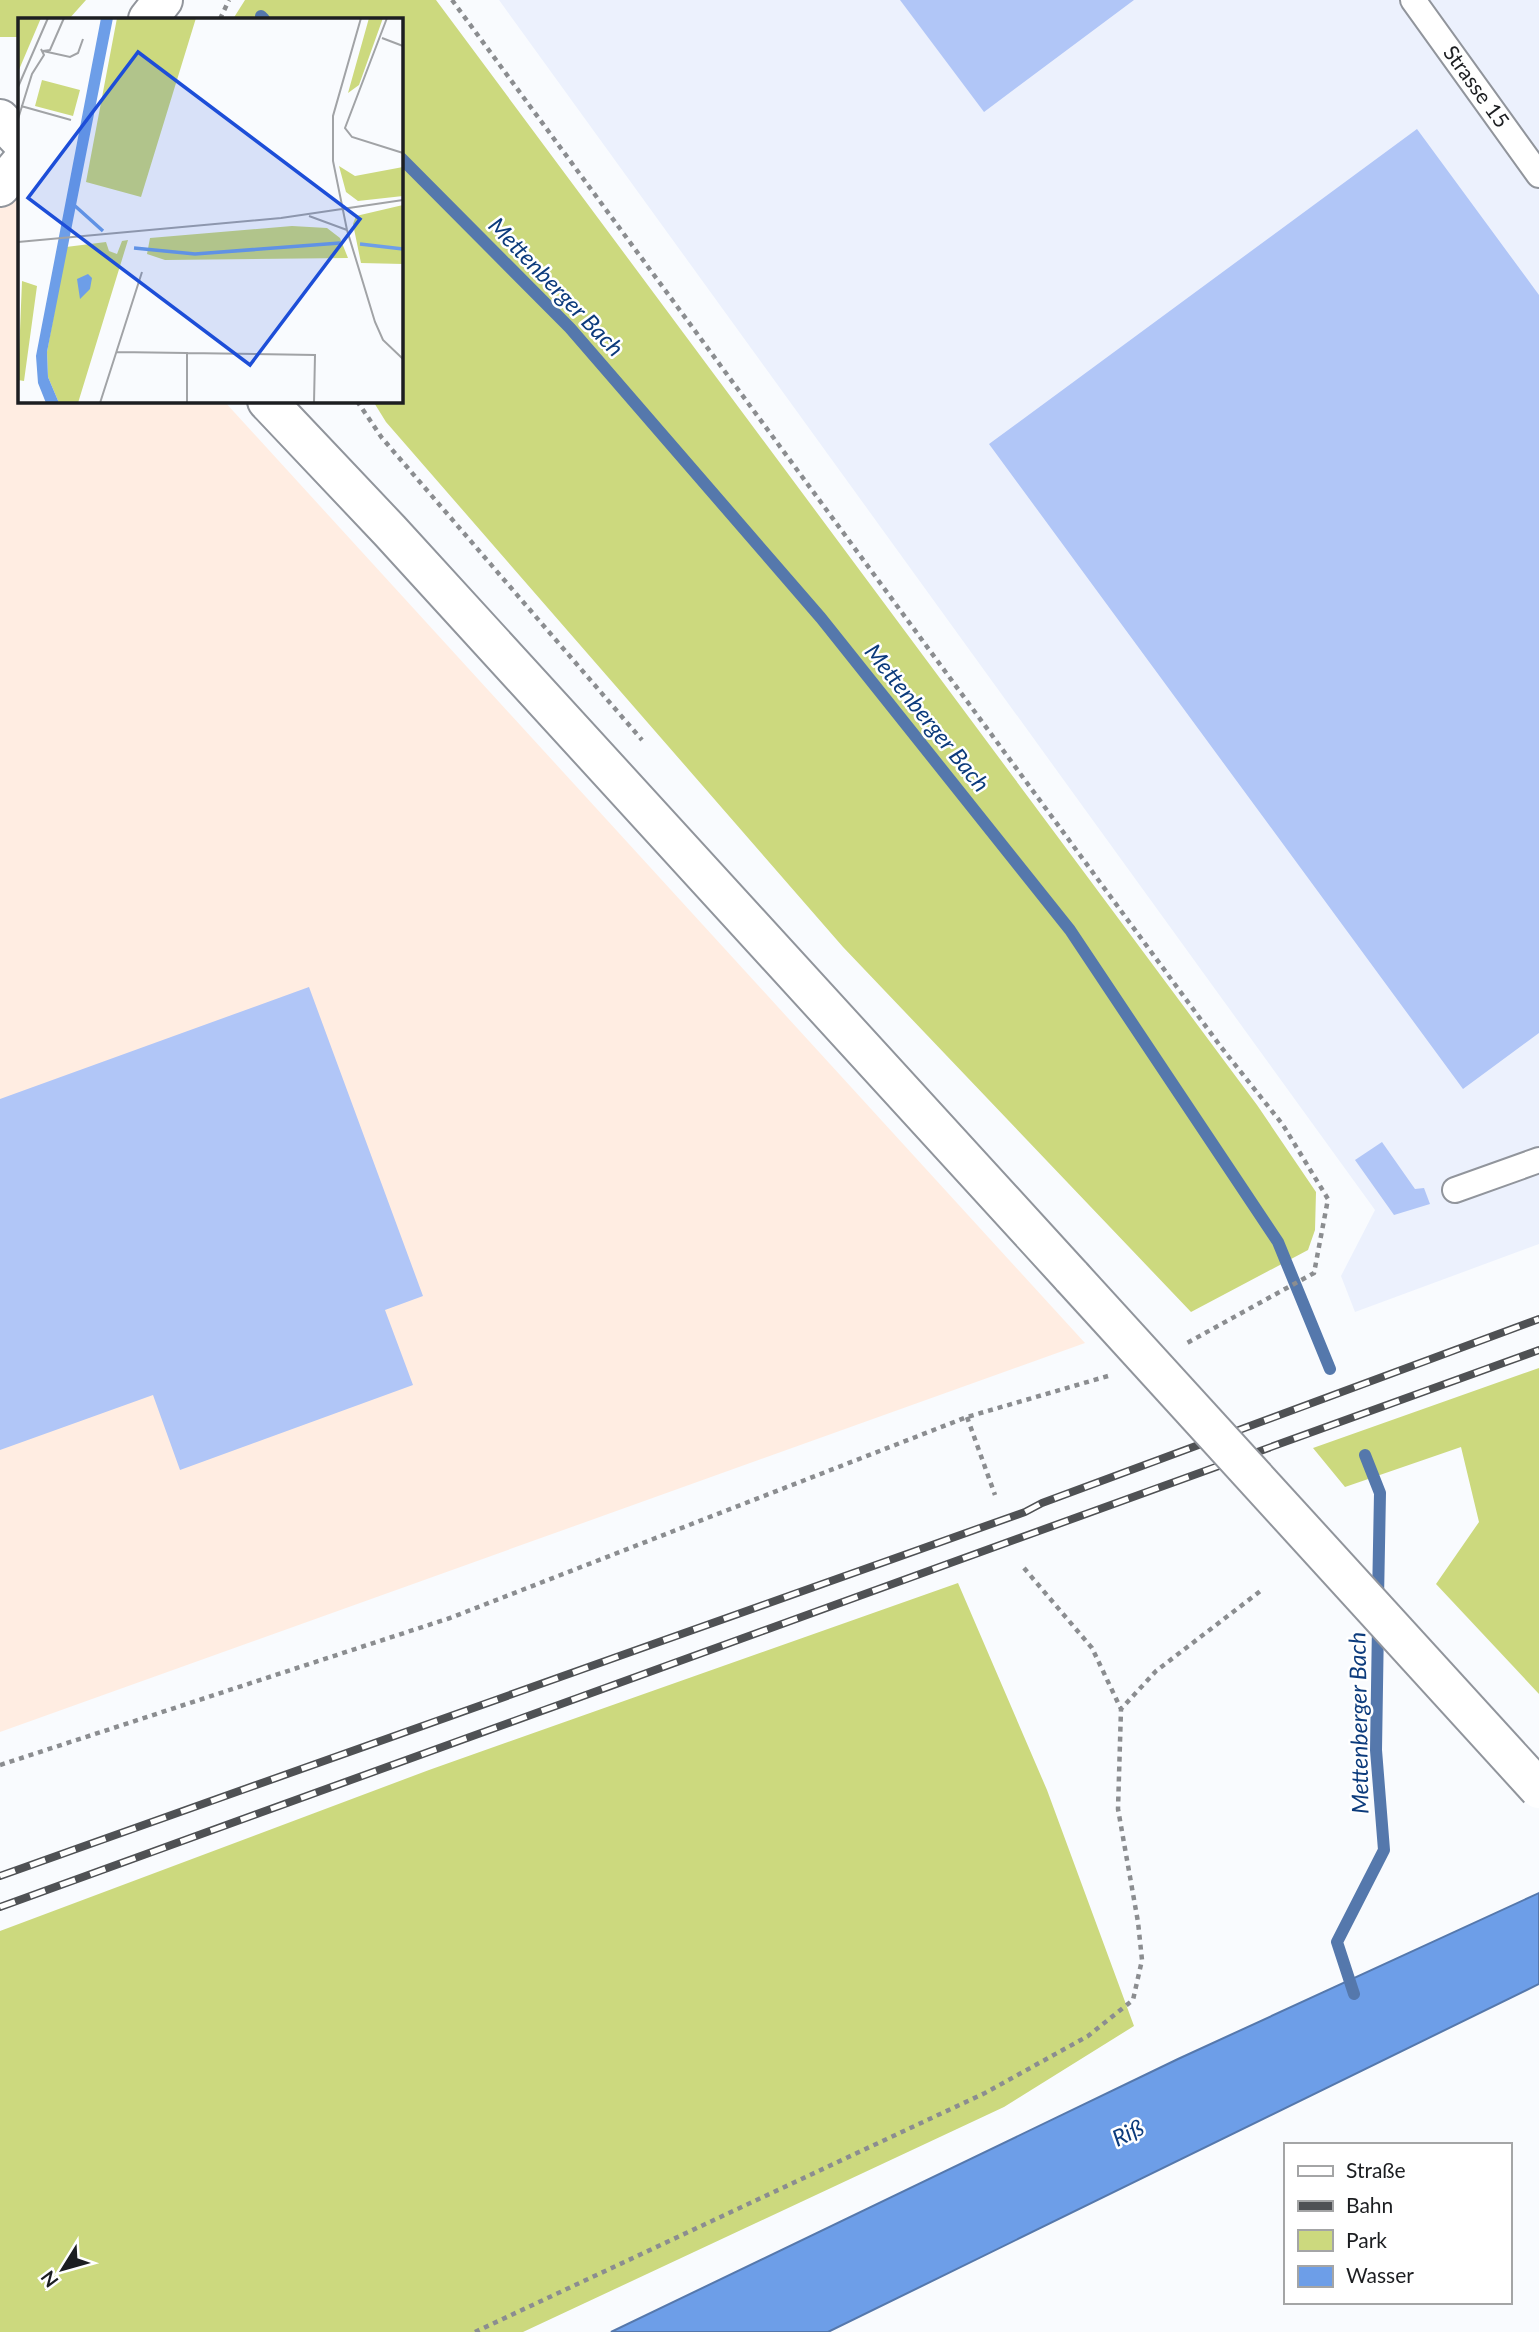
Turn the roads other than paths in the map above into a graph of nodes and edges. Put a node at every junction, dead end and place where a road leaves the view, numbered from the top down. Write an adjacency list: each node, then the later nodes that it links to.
1 (163, 0): 3 (main road)
2 (1413, 0): 7 (lane, Strasse 15)
3 (149, 18)
4 (0, 120): 5 (main road)
5 (18, 138)
6 (18, 166): 8 (main road)
7 (1539, 175)
8 (0, 187)
9 (268, 402): 12 (main road, bridge)
10 (1539, 1160): 11 (lane)
11 (1455, 1190)
12 (1539, 1789)

